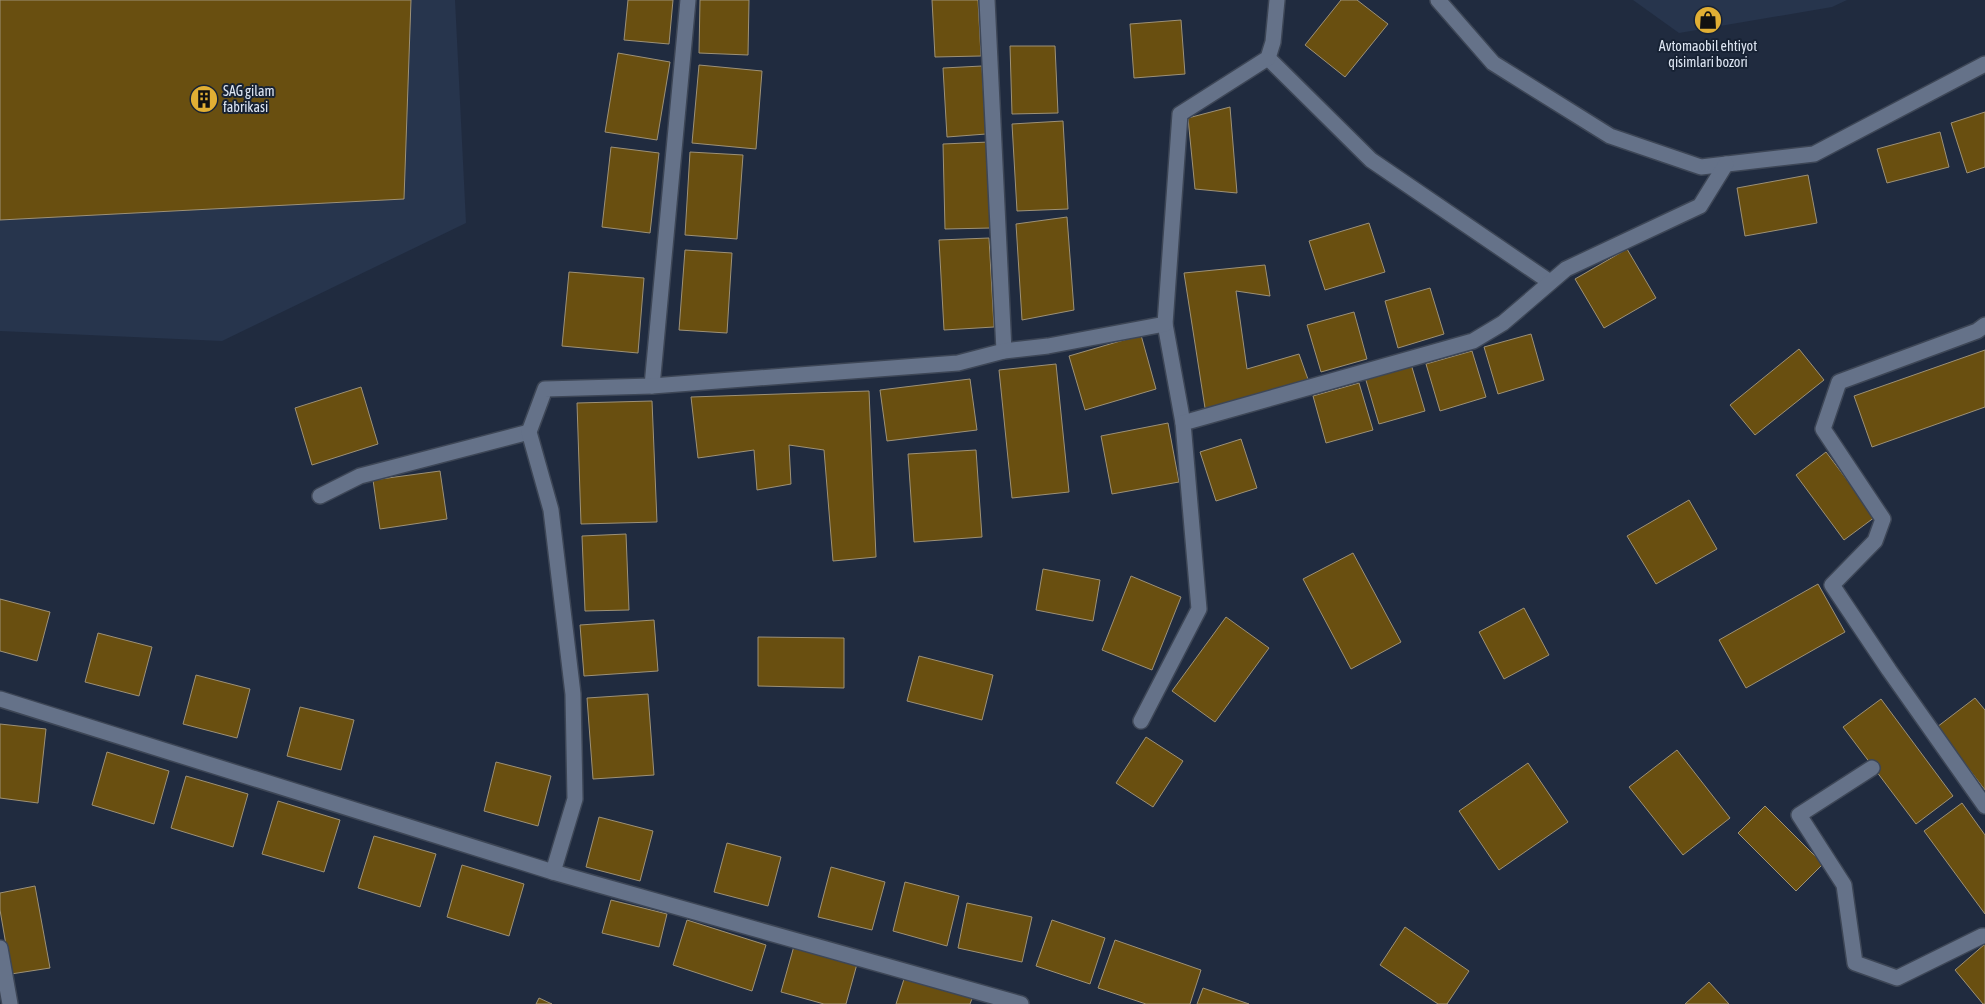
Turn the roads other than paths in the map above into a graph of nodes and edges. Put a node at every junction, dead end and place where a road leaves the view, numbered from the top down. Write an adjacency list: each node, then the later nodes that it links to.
1 (688, 0): 12 (street)
2 (987, 0): 11 (street)
3 (1277, 0): 5 (street)
4 (1438, 0): 7 (street)
5 (1268, 58): 8 (street); 9 (street)
6 (1985, 64): 7 (street)
7 (1726, 164): 8 (street)
8 (1550, 282): 13 (street)
9 (1165, 324): 11 (street); 13 (street)
10 (1985, 325): 19 (street)
11 (1004, 351): 12 (street)
12 (652, 386): 14 (street)
13 (1183, 423): 17 (street)
14 (529, 432): 15 (street); 20 (street)
15 (320, 496)
16 (0, 699): 20 (street)
17 (1141, 721)
18 (1872, 768): 21 (street)
19 (1985, 806)
20 (553, 872): 24 (street)
21 (1985, 936)
22 (0, 948): 23 (street)
23 (10, 1004)
24 (1021, 1004)

